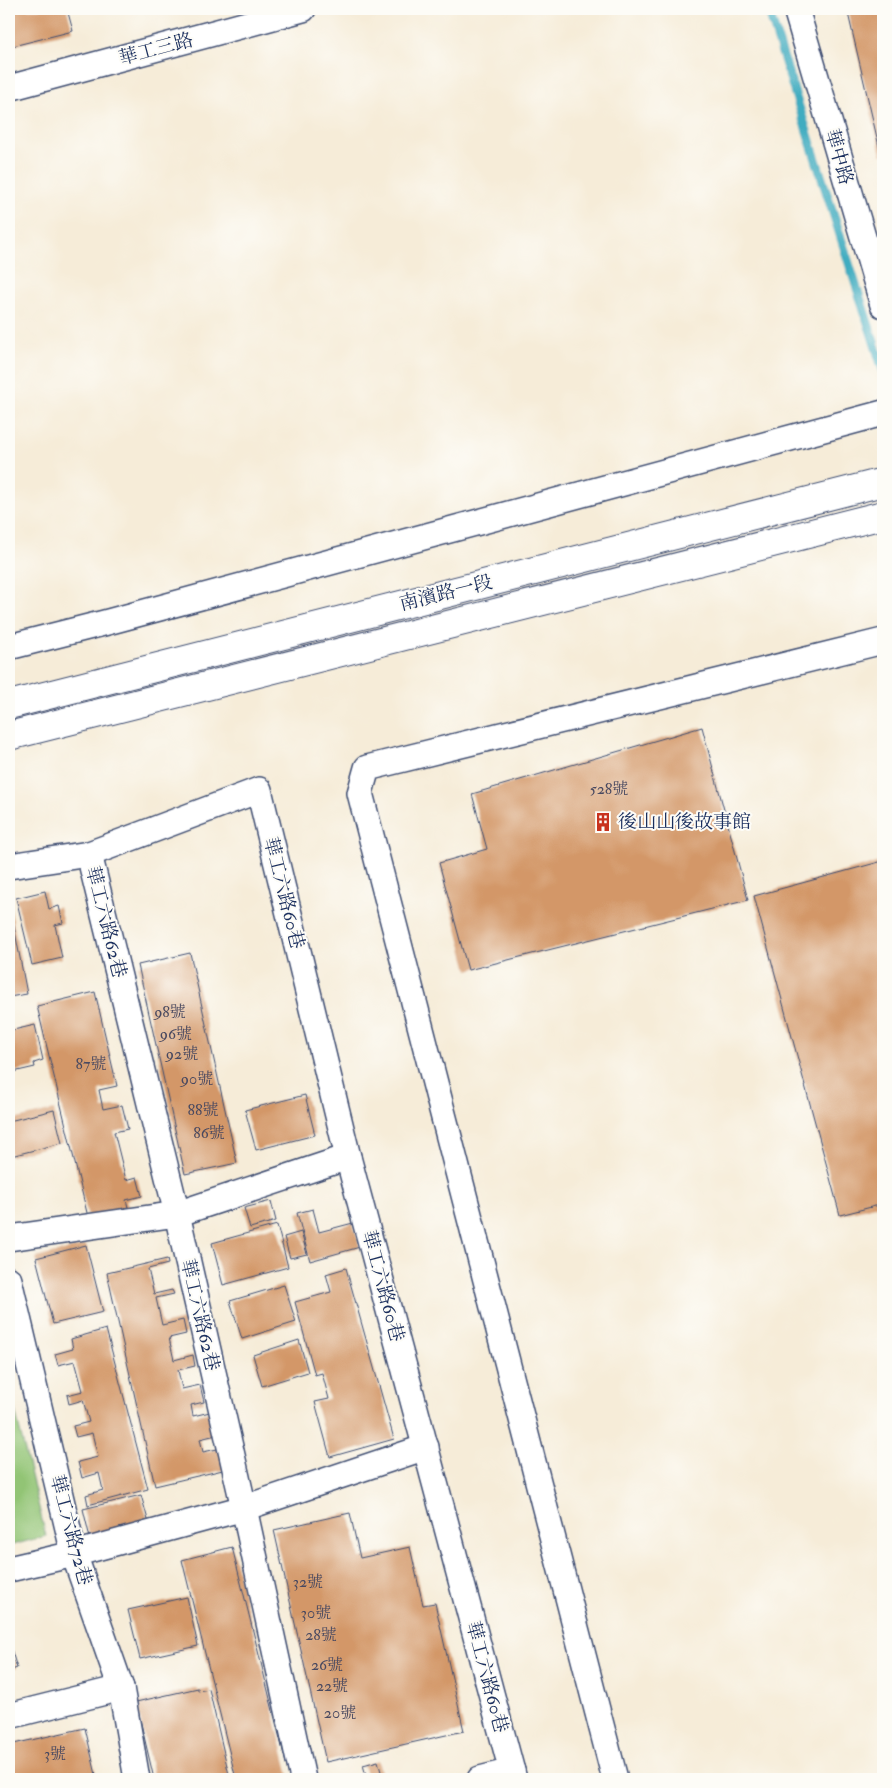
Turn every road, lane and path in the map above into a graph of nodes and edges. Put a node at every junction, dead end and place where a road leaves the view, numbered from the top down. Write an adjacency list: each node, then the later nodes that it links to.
1 (303, 9): 3 (street, 華工三路)
2 (796, 9): 4 (street, 華中路)
3 (9, 88)
4 (883, 305)
5 (883, 413): 9 (street)
6 (883, 482): 10 (main road, 南濱路一段)
7 (883, 515): 11 (main road, 南濱路一段)
8 (883, 640): 28 (street)
9 (9, 647)
10 (9, 705)
11 (9, 736)
12 (89, 854): 13 (street); 14 (street, 華工六路60巷); 15 (street, 華工六路62巷)
13 (9, 866)
14 (348, 1157): 15 (street); 18 (street, 華工六路60巷)
15 (177, 1214): 16 (street); 19 (street, 華工六路62巷)
16 (9, 1238)
17 (9, 1280): 20 (street, 華工六路72巷)
18 (426, 1447): 19 (street); 24 (street, 華工六路60巷)
19 (244, 1508): 20 (street); 26 (street, 華工六路62巷)
20 (74, 1554): 21 (street); 22 (street, 華工六路72巷)
21 (9, 1569)
22 (121, 1688): 23 (street); 25 (street, 華工六路72巷)
23 (9, 1716)
24 (513, 1775): 27 (street)
25 (137, 1779)
26 (302, 1779)
27 (480, 1779)
28 (615, 1779)

